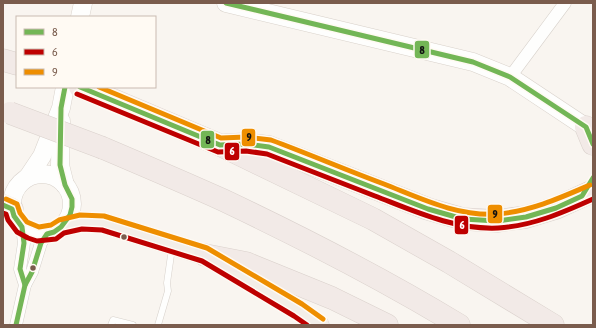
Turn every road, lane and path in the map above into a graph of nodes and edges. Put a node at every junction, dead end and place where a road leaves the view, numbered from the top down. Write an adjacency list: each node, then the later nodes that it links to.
1 (83, 3): 4 (main road)
2 (226, 3): 7 (main road)
3 (565, 3): 7 (street)
4 (80, 16)
5 (3, 60): 6 (highway)
6 (16, 64)
7 (510, 76): 12 (main road)
8 (65, 88): 10 (main road)
9 (83, 88): 13 (highway)
10 (61, 108): 14 (main road); 15 (main road)
11 (7, 111): 28 (highway, bridge)
12 (591, 135)
13 (220, 146): 16 (highway); 29 (highway)
14 (28, 177): 15 (main road); 17 (main road)
15 (65, 185): 18 (main road)
16 (589, 189)
17 (12, 214): 18 (main road); 21 (street)
18 (54, 230): 19 (main road); 21 (street)
19 (173, 245): 20 (main road); 25 (lane)
20 (205, 255): 26 (main road); 27 (highway)
21 (25, 285): 22 (street)
22 (16, 325)
23 (111, 325): 24 (lane)
24 (134, 325)
25 (158, 325)
26 (319, 325)
27 (387, 325)
28 (459, 325)
29 (553, 325)

